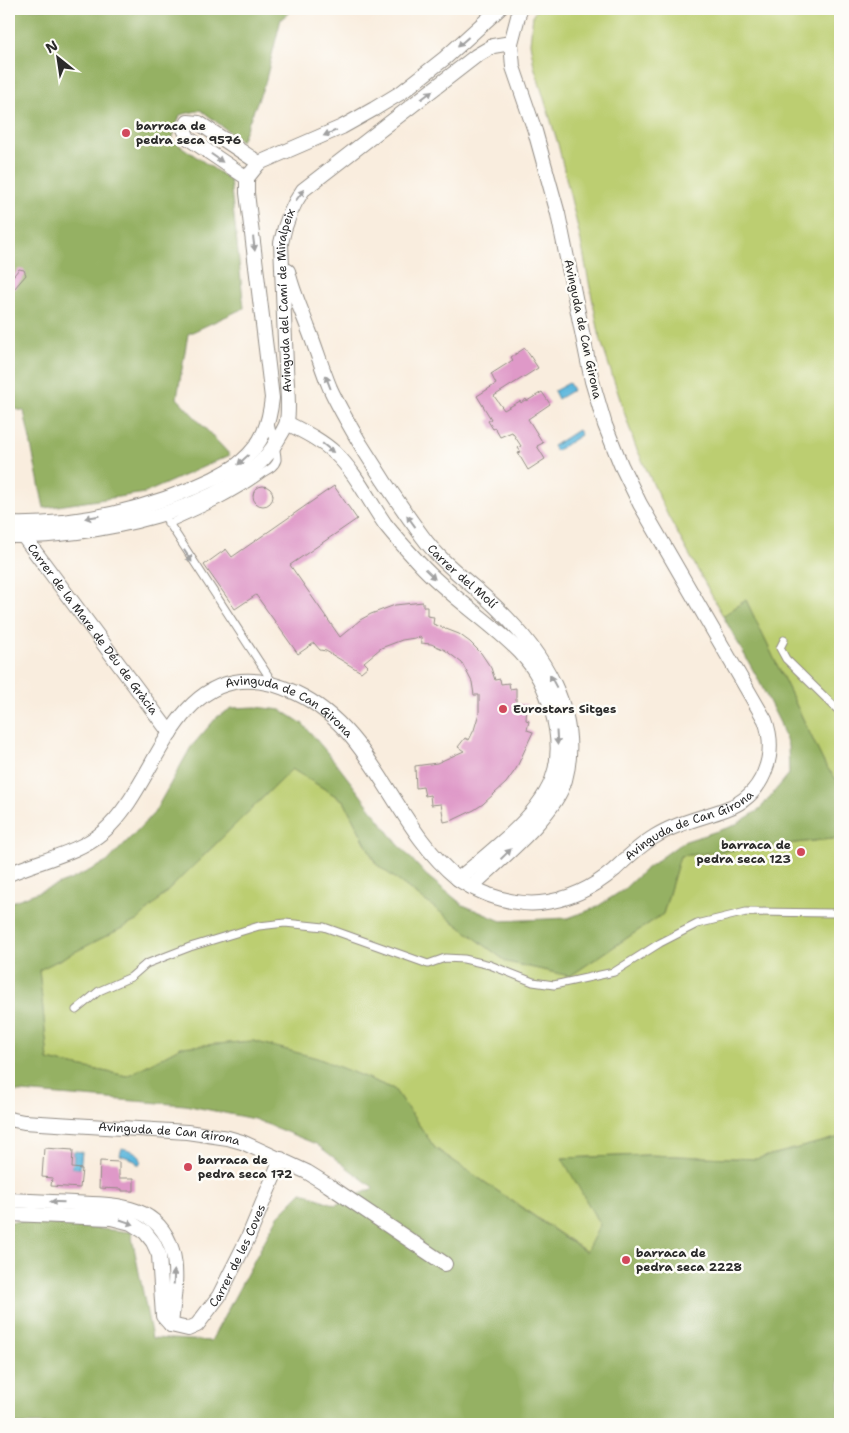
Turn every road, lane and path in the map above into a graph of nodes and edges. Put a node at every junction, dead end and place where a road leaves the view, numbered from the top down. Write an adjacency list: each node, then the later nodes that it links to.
1 (499, 9): 4 (street, one-way to 4)
2 (520, 11): 3 (street)
3 (511, 43): 6 (street, Avinguda del Camí de Miralpeix, one-way to 3); 19 (street, Avinguda de Can Girona)
4 (259, 163): 5 (street); 5 (street, one-way to 5)
5 (247, 178): 7 (street, Avinguda del Camí de Miralpeix, one-way to 7)
6 (281, 243): 8 (street, Avinguda del Camí de Miralpeix); 19 (street, Carrer del Molí, one-way to 6)
7 (269, 420): 9 (lane); 11 (street, Avinguda del Camí de Miralpeix, one-way to 11)
8 (287, 423): 9 (street, Avinguda del Camí de Miralpeix); 18 (street, Carrer del Molí, one-way to 18)
9 (274, 446): 10 (street, Avinguda del Camí de Miralpeix); 10 (lane)
10 (165, 519): 11 (street, Avinguda del Camí de Miralpeix); 14 (lane, one-way to 14)
11 (18, 528): 12 (street, Avinguda del Camí de Miralpeix); 16 (street, Carrer de la Mare de Déu de Gràcia)
12 (9, 536)
13 (784, 640): 15 (lane)
14 (273, 683): 16 (street, Avinguda de Can Girona); 18 (street, Avinguda de Can Girona)
15 (840, 712)
16 (170, 733): 17 (street, Avinguda de Can Girona)
17 (9, 874)
18 (458, 879): 19 (street, Avinguda de Can Girona)
19 (471, 888)
20 (840, 912): 21 (lane)
21 (76, 1010)
22 (9, 1120): 23 (street, Avinguda de Can Girona)
23 (281, 1159): 26 (street, Avinguda de Can Girona); 27 (street, Carrer de les Coves)
24 (9, 1200): 27 (street, one-way to 24)
25 (9, 1214): 27 (street, one-way to 27)
26 (445, 1264)
27 (171, 1326)

